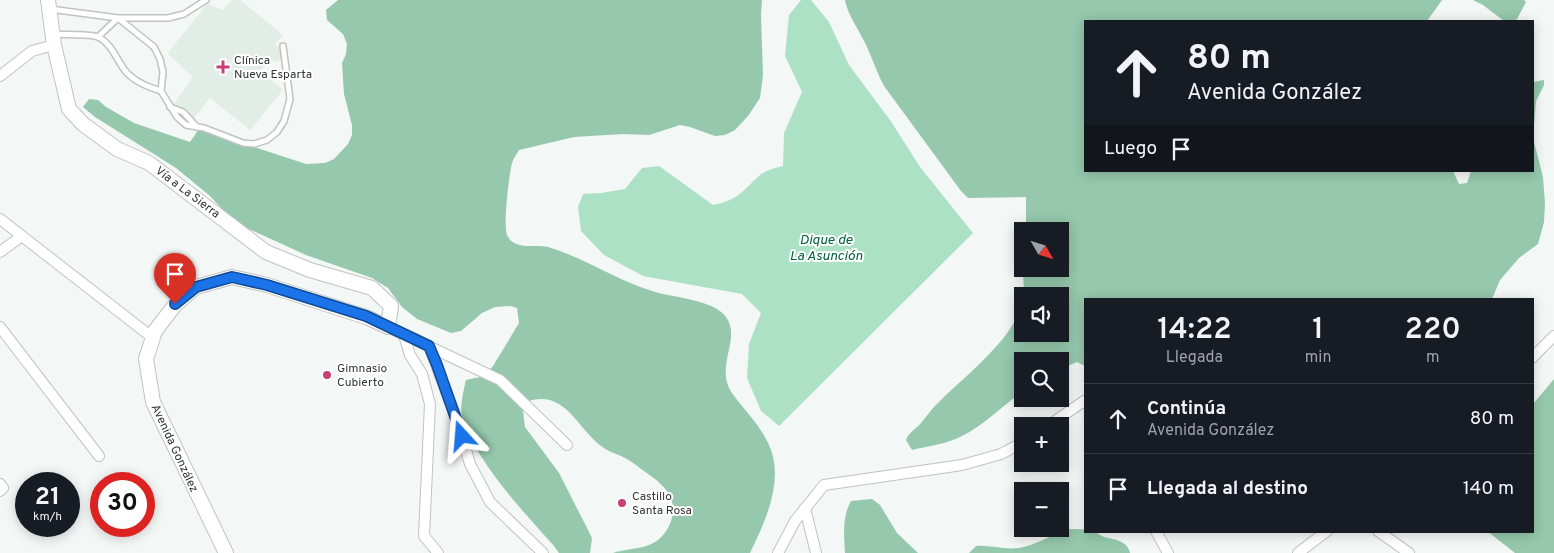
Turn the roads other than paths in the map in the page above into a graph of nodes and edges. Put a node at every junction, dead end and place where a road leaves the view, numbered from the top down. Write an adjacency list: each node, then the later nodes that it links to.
1 (206, 0): 3 (lane)
2 (49, 4): 3 (lane); 5 (street, Vía a La Sierra)
3 (118, 18): 4 (lane); 8 (lane)
4 (98, 37): 5 (lane); 8 (lane)
5 (53, 40): 7 (street); 13 (street, Vía a La Sierra)
6 (283, 46): 8 (lane)
7 (0, 76)
8 (161, 92)
9 (0, 219): 10 (street)
10 (22, 236): 11 (street); 16 (street)
11 (0, 252)
12 (0, 327): 23 (street)
13 (388, 327): 14 (street); 16 (street, Avenida González)
14 (404, 335): 17 (street); 31 (street)
15 (1554, 336): 18 (street)
16 (153, 338): 30 (street, Avenida González)
17 (429, 346): 21 (street); 32 (street)
18 (1534, 356)
19 (1084, 402): 20 (street)
20 (1062, 417)
21 (567, 445)
22 (1014, 447): 26 (street)
23 (99, 456)
24 (0, 484): 25 (street)
25 (0, 491)
26 (806, 508): 33 (street); 34 (street)
27 (1157, 533): 35 (street)
28 (1324, 533): 36 (street)
29 (1381, 533): 37 (street)
30 (226, 553)
31 (438, 553)
32 (543, 553)
33 (778, 553)
34 (816, 553)
35 (1168, 553)
36 (1298, 553)
37 (1409, 553)

